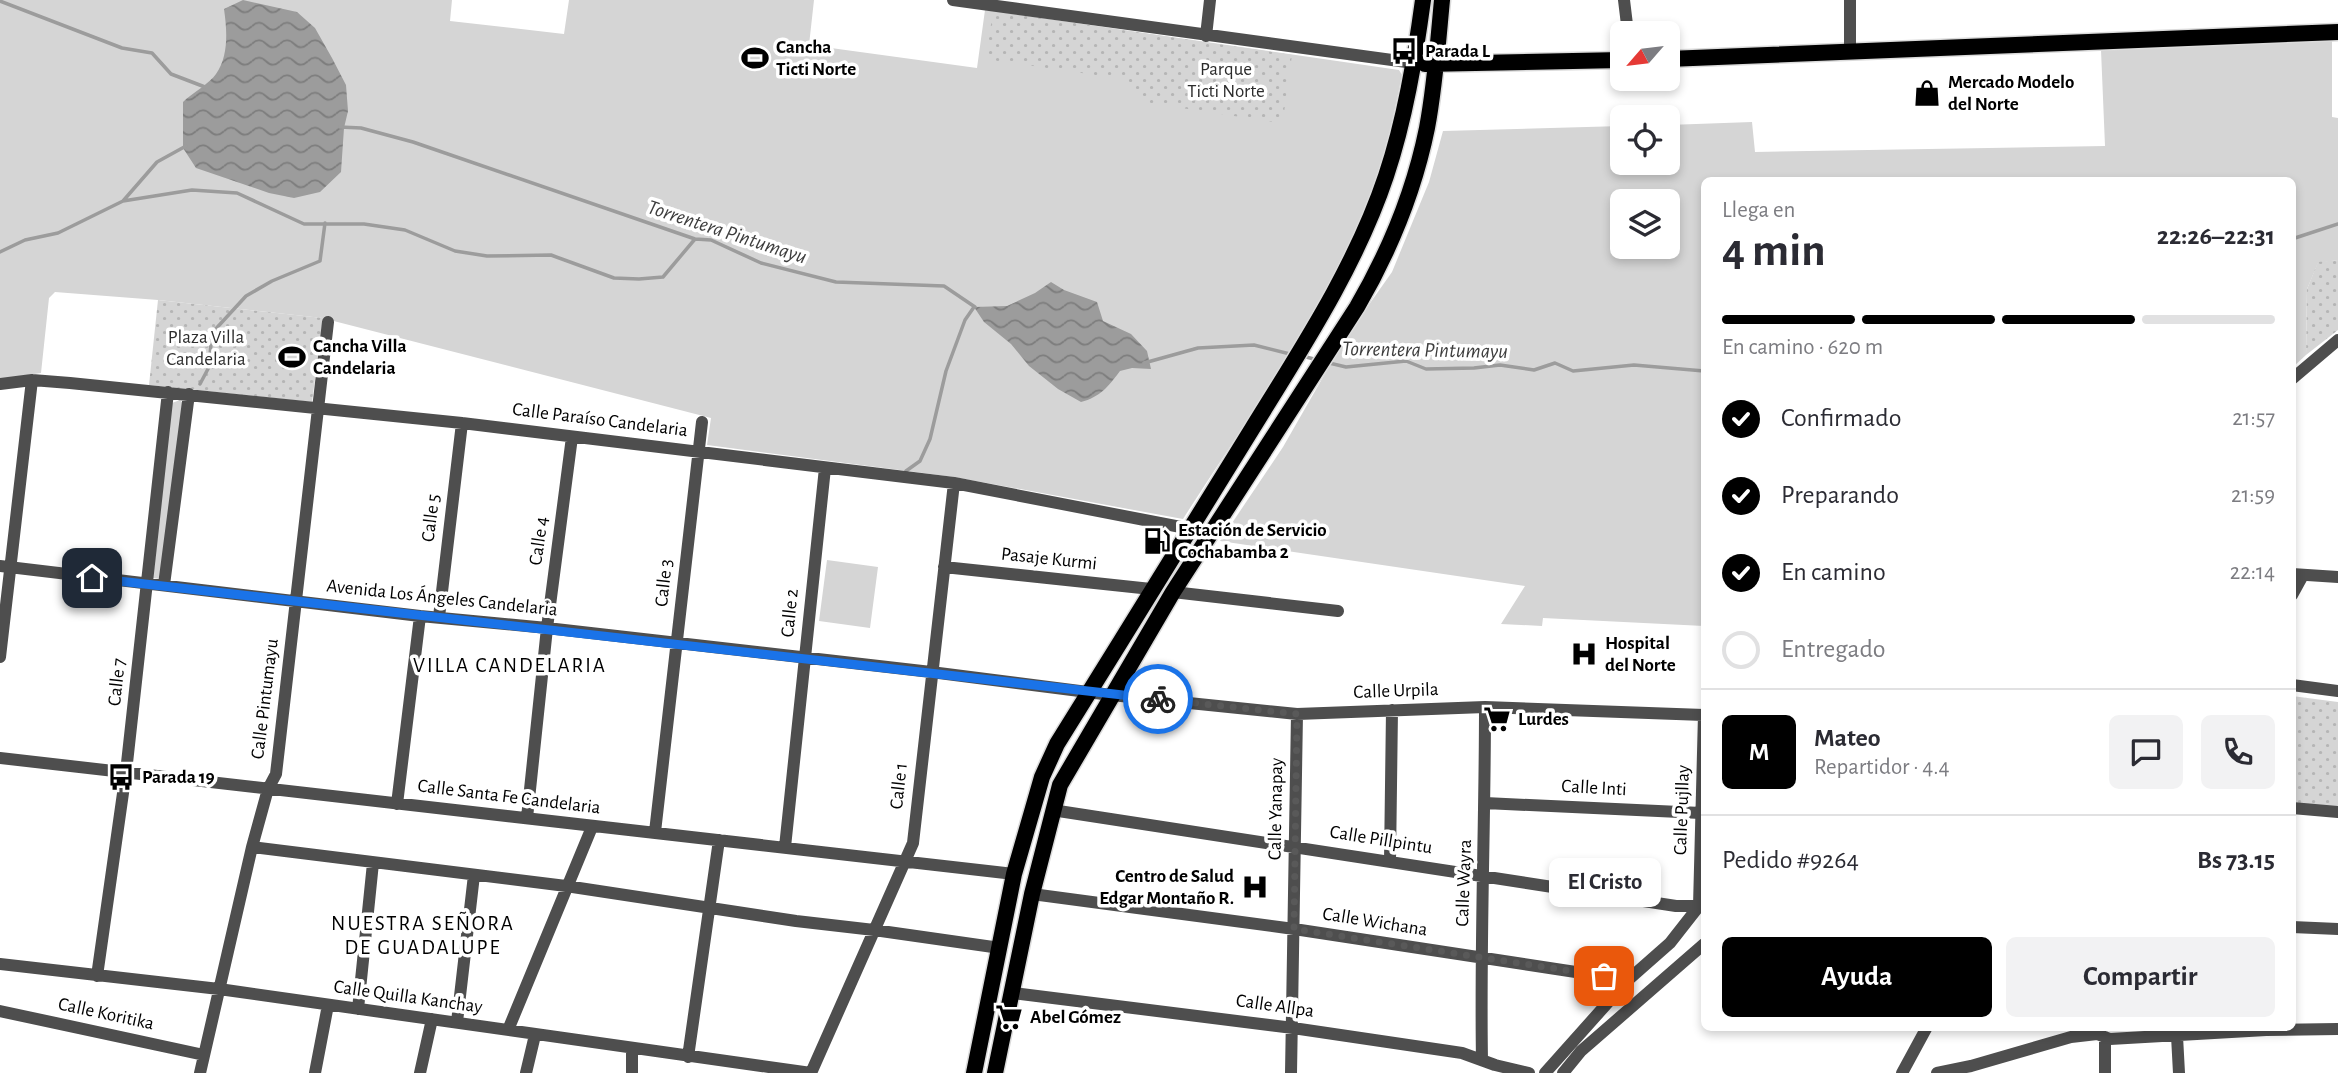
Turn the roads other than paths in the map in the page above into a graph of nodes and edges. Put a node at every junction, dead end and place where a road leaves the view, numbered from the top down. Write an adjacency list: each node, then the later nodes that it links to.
1 (953, 0): 7 (street)
2 (1210, 0): 10 (street)
3 (1423, 0): 14 (main road)
4 (1442, 0): 15 (main road)
5 (1624, 0): 8 (street)
6 (1850, 0): 11 (street)
7 (987, 2): 10 (street)
8 (1627, 21)
9 (2338, 32): 11 (main road)
10 (1206, 36): 14 (street)
11 (1850, 51): 12 (main road)
12 (1680, 58)
13 (1610, 60): 15 (main road)
14 (1414, 63): 15 (main road); 30 (main road)
15 (1436, 65): 38 (main road)
16 (328, 322): 23 (street, Calle Pintumayu)
17 (2338, 340): 18 (street)
18 (2296, 376)
19 (32, 380): 20 (street, Calle Paraíso Candelaria); 21 (street, Calle Paraíso Candelaria); 31 (street)
20 (0, 384)
21 (168, 392): 22 (street, Calle Paraíso Candelaria); 35 (street, Calle 7)
22 (189, 394): 23 (street, Calle Paraíso Candelaria); 36 (street)
23 (317, 408): 25 (street, Calle Paraíso Candelaria); 39 (street, Calle Pintumayu)
24 (702, 422): 27 (street, Calle 3)
25 (462, 423): 26 (street, Calle Paraíso Candelaria); 42 (street, Calle 5)
26 (572, 437): 27 (street, Calle Paraíso Candelaria); 43 (street, Calle 4)
27 (699, 452): 28 (street, Calle Paraíso Candelaria); 44 (street, Calle 3)
28 (825, 468): 29 (street, Calle Paraíso Candelaria); 46 (street, Calle 2)
29 (954, 483): 30 (street, Calle Paraíso Candelaria); 32 (street, Calle 1)
30 (1191, 529): 37 (main road)
31 (5, 566): 35 (street, Avenida Los Ángeles Candelaria); 45 (street)
32 (944, 567): 37 (street, Pasaje Kurmi); 47 (street, Calle 1)
33 (2298, 575): 34 (street)
34 (2338, 577)
35 (147, 584): 36 (street, Avenida Los Ángeles Candelaria); 57 (street, Calle 7)
36 (164, 585): 39 (street, Avenida Los Ángeles Candelaria)
37 (1151, 589): 50 (main road)
38 (1173, 592): 40 (street); 51 (main road)
39 (296, 601): 41 (street, Avenida Los Ángeles Candelaria); 58 (street, Calle Pintumayu)
40 (1338, 611)
41 (420, 616): 42 (street, Avenida Los Ángeles Candelaria); 60 (street)
42 (439, 617): 43 (street, Avenida Los Ángeles Candelaria)
43 (547, 628): 44 (street, Avenida Los Ángeles Candelaria); 65 (street, Calle 4)
44 (677, 644): 46 (street, Avenida Los Ángeles Candelaria); 67 (street, Calle 3)
45 (0, 657)
46 (804, 659): 47 (street, Avenida Los Ángeles Candelaria); 71 (street, Calle 2)
47 (931, 672): 50 (street, Avenida Los Ángeles Candelaria); 72 (street, Calle 1)
48 (2296, 686): 49 (street)
49 (2338, 691)
50 (1089, 692): 51 (street, Calle Urpila); 75 (main road)
51 (1111, 695): 54 (street, Calle Urpila); 62 (main road)
52 (1485, 707): 53 (street, Calle Urpila); 55 (street, Calle Urpila); 59 (street, Calle Wayra)
53 (1392, 709): 54 (street, Calle Urpila); 73 (street)
54 (1297, 714): 69 (street, Calle Yanapay)
55 (1701, 715)
56 (0, 758): 57 (street, Calle Santa Fe Candelaria)
57 (126, 772): 58 (street, Calle Santa Fe Candelaria); 91 (street, Calle 7)
58 (268, 789): 60 (street, Calle Santa Fe Candelaria); 70 (street, Calle Pintumayu)
59 (1485, 803): 64 (street, Calle Inti); 77 (street, Calle Wayra)
60 (397, 804): 65 (street, Calle Santa Fe Candelaria)
61 (2296, 808): 63 (street)
62 (1052, 810): 69 (street, Calle Pillpintu); 79 (main road)
63 (2338, 812)
64 (1701, 813)
65 (527, 817): 66 (street, Calle Santa Fe Candelaria)
66 (592, 827): 67 (street, Calle Santa Fe Candelaria); 78 (street)
67 (655, 832): 68 (street, Calle Santa Fe Candelaria)
68 (719, 840): 71 (street, Calle Santa Fe Candelaria); 82 (street)
69 (1295, 846): 73 (street, Calle Pillpintu); 84 (street, Calle Yanapay)
70 (252, 847): 74 (street); 93 (street, Calle Pintumayu)
71 (785, 847): 72 (street, Calle Santa Fe Candelaria)
72 (903, 861): 75 (street, Calle Santa Fe Candelaria); 86 (street, Calle 1)
73 (1390, 861): 77 (street, Calle Pillpintu)
74 (373, 863): 76 (street); 96 (street)
75 (1014, 874): 88 (main road)
76 (474, 875): 78 (street); 99 (street)
77 (1483, 876): 80 (street, Calle Pillpintu); 89 (street, Calle Wayra)
78 (566, 886): 82 (street); 102 (street)
79 (1032, 894): 84 (street, Calle Wichana); 94 (main road)
80 (1701, 906)
81 (1701, 907): 92 (street)
82 (710, 908): 86 (street); 111 (street)
83 (2296, 927): 85 (street)
84 (1294, 929): 89 (street, Calle Wichana); 100 (street, Calle Yanapay)
85 (2338, 929)
86 (874, 930): 88 (street); 119 (street, Calle 1)
87 (1701, 947): 125 (street)
88 (1000, 948): 120 (main road)
89 (1480, 958): 92 (street, Calle Wichana); 112 (street, Calle Wayra)
90 (0, 964): 91 (street, Calle Quilla Kanchay)
91 (97, 976): 93 (street, Calle Quilla Kanchay)
92 (1628, 980): 124 (street)
93 (219, 989): 95 (street, Calle Quilla Kanchay); 110 (street, Calle Pintumayu)
94 (1013, 993): 100 (street, Calle Allpa); 121 (main road)
95 (328, 1005): 96 (street, Calle Quilla Kanchay); 115 (street)
96 (358, 1009): 98 (street, Calle Quilla Kanchay)
97 (0, 1011): 110 (street, Calle Koritika)
98 (432, 1018): 99 (street, Calle Quilla Kanchay); 116 (street)
99 (457, 1022): 102 (street, Calle Quilla Kanchay)
100 (1293, 1028): 112 (street, Calle Allpa); 122 (street, Calle Yanapay)
101 (2338, 1029): 103 (street)
102 (508, 1030): 107 (street, Calle Quilla Kanchay)
103 (2296, 1030)
104 (1925, 1031): 126 (street)
105 (2251, 1031): 108 (street)
106 (2100, 1033): 108 (street); 113 (street); 128 (street)
107 (535, 1035): 109 (street, Calle Quilla Kanchay); 117 (street)
108 (2177, 1036): 129 (street)
109 (632, 1048): 111 (street, Calle Quilla Kanchay); 118 (street)
110 (204, 1055): 114 (street, Calle Pintumayu)
111 (688, 1057): 119 (street, Calle Quilla Kanchay)
112 (1482, 1059): 123 (street, Calle Allpa)
113 (1971, 1069): 127 (street)
114 (200, 1073)
115 (315, 1073)
116 (420, 1073)
117 (526, 1073)
118 (632, 1073)
119 (811, 1073)
120 (974, 1073)
121 (995, 1073)
122 (1291, 1073)
123 (1529, 1073)
124 (1545, 1073)
125 (1563, 1073)
126 (1902, 1073)
127 (1937, 1073)
128 (2105, 1073)
129 (2179, 1073)

